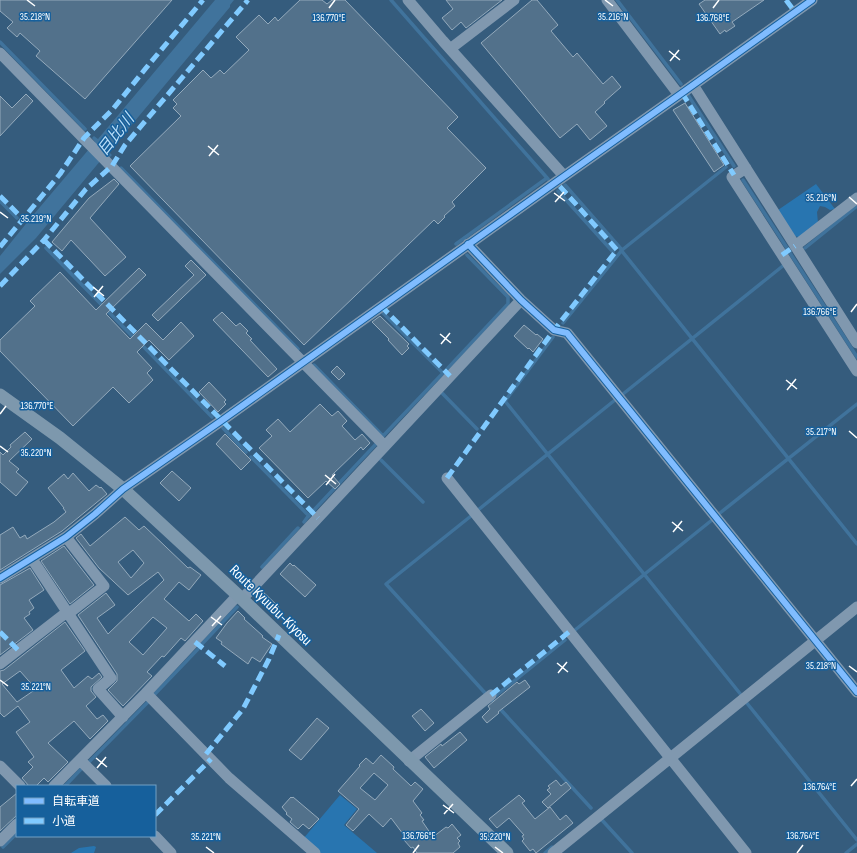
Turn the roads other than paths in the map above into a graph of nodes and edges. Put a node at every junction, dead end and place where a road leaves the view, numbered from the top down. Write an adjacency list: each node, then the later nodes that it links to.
1 (408, 0): 5 (street)
2 (514, 0): 5 (street)
3 (607, 0): 8 (street)
4 (812, 0): 7 (street)
5 (450, 49): 10 (street)
6 (0, 53): 16 (street)
7 (693, 85): 8 (street); 9 (street)
8 (679, 95): 10 (street)
9 (746, 168): 13 (street); 17 (street)
10 (564, 176): 12 (street)
11 (857, 198): 13 (street)
12 (468, 244): 14 (street); 16 (street)
13 (795, 246): 15 (street)
14 (521, 300): 19 (street); 28 (street)
15 (857, 343)
16 (303, 362): 19 (street); 21 (street)
17 (857, 371)
18 (0, 395): 21 (main road, Route Kyuubu-Kiyosu)
19 (386, 446): 25 (street)
20 (446, 478): 34 (street)
21 (123, 489): 22 (street); 25 (main road, Route Kyuubu-Kiyosu)
22 (66, 537): 23 (street); 27 (street)
23 (32, 559): 24 (street); 27 (street)
24 (0, 578)
25 (240, 597): 31 (street); 36 (main road, Route Kyuubu-Kiyosu)
26 (857, 607): 28 (street)
27 (68, 613): 29 (street); 33 (street)
28 (816, 640): 30 (street); 34 (street)
29 (0, 664)
30 (857, 692)
31 (146, 693): 33 (street); 45 (street)
32 (490, 695): 36 (street)
33 (123, 717): 35 (street)
34 (670, 758): 47 (street); 48 (street)
35 (80, 760): 39 (street); 40 (street)
36 (409, 761): 46 (main road, Route Kyuubu-Kiyosu)
37 (0, 766): 38 (street)
38 (19, 785)
39 (55, 785)
40 (105, 785)
41 (16, 825): 43 (street)
42 (155, 837): 44 (street)
43 (0, 841)
44 (171, 853)
45 (315, 853)
46 (506, 853)
47 (553, 853)
48 (746, 853)

